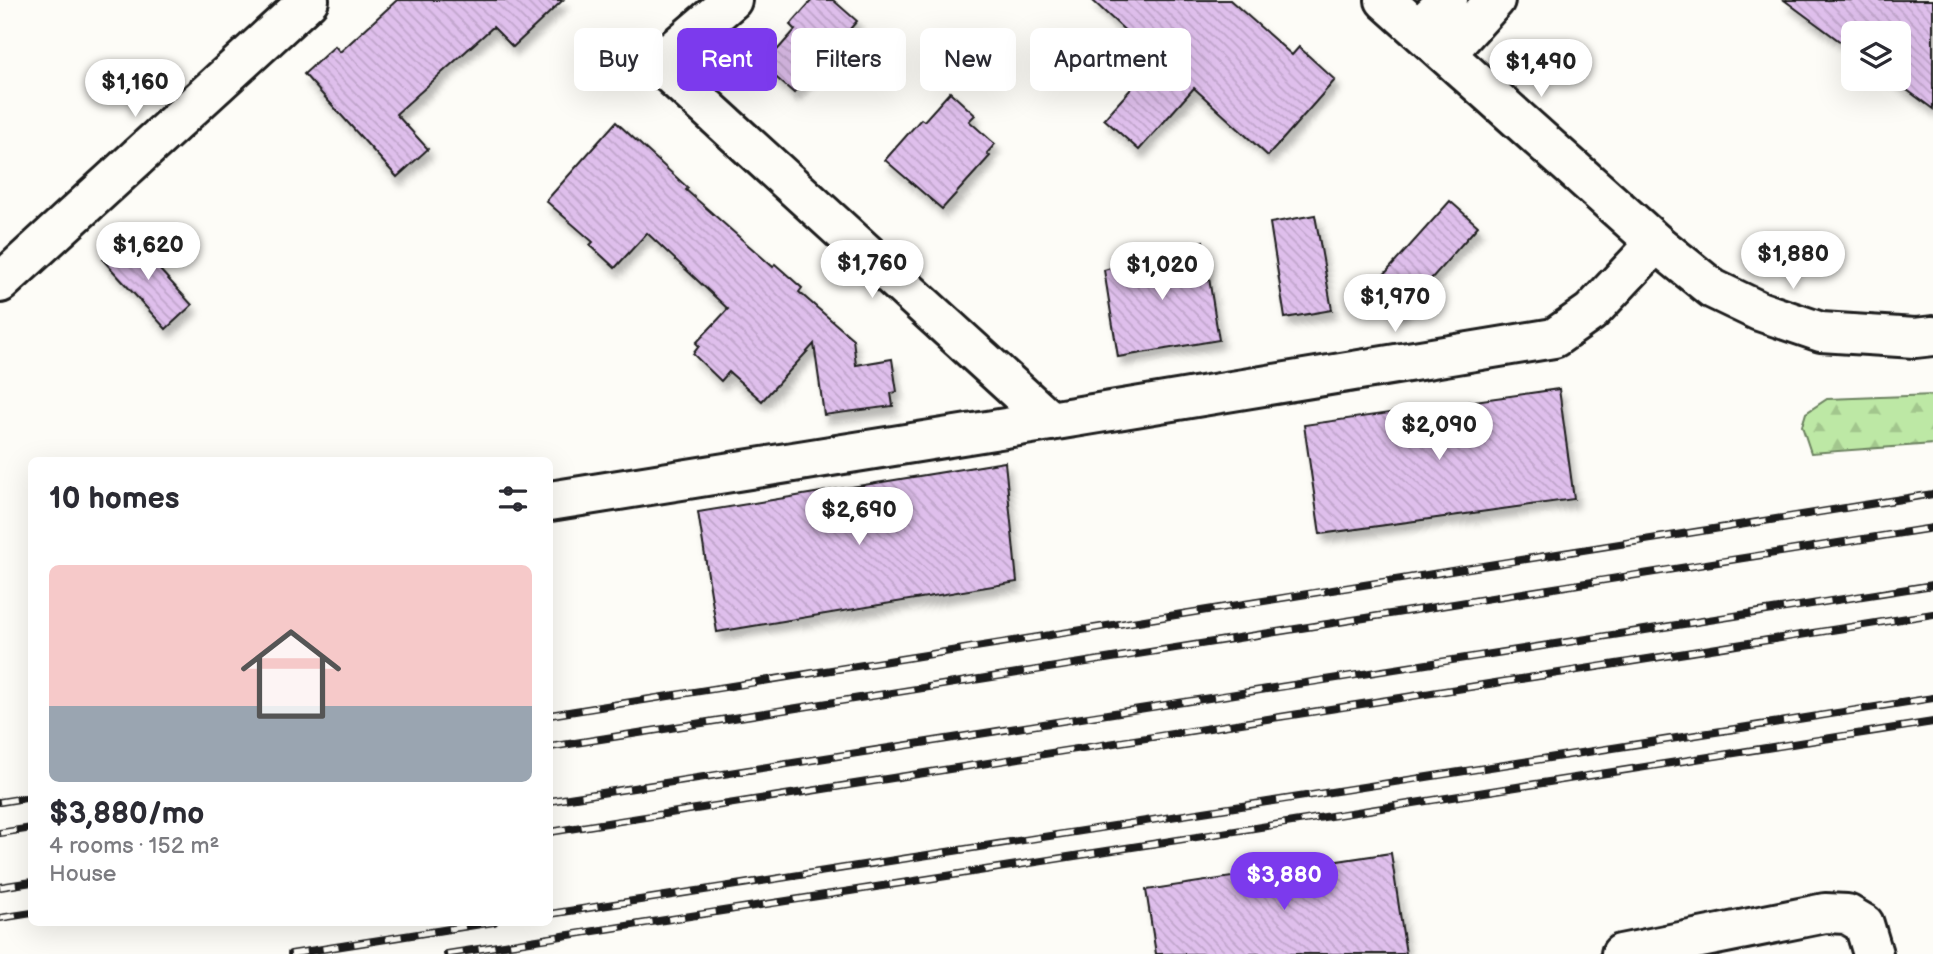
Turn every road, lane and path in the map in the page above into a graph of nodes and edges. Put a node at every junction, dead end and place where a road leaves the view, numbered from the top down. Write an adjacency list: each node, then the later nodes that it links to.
1 (309, 0): 9 (street)
2 (732, 0): 11 (street)
3 (1385, 0): 6 (street)
4 (1448, 0): 6 (street)
5 (1495, 0): 7 (street)
6 (1418, 29): 7 (street)
7 (1446, 54): 8 (street)
8 (1656, 243): 10 (street); 11 (street)
9 (0, 282)
10 (1933, 336)
11 (1050, 421): 12 (street)
12 (553, 501)
13 (1687, 948): 14 (street); 15 (street)
14 (1621, 954)
15 (1873, 954)

